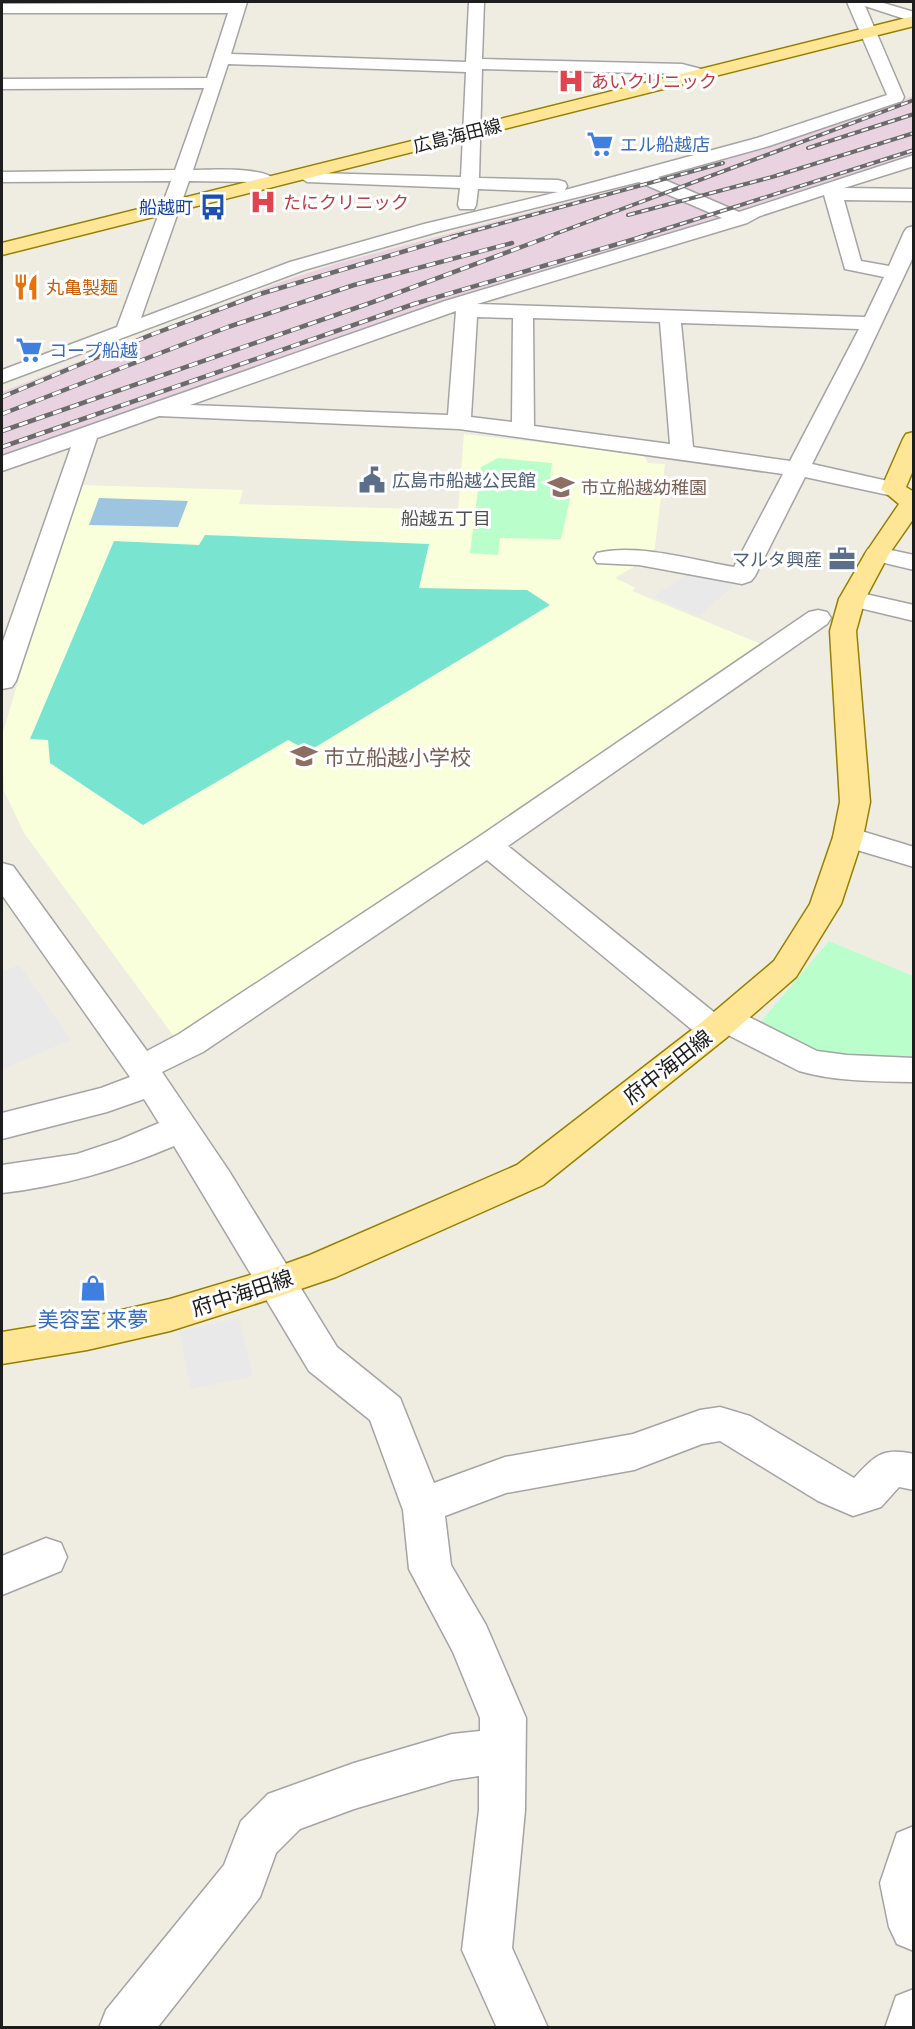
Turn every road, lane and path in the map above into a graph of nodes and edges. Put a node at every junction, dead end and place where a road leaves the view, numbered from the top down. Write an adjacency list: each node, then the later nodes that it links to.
1 (477, 2): 10 (street)
2 (855, 2): 8 (street)
3 (866, 2): 6 (street)
4 (238, 5): 5 (street); 9 (street)
5 (2, 8)
6 (914, 17)
7 (914, 21): 8 (main road, 広島海田線)
8 (868, 33): 11 (main road, 広島海田線); 18 (street)
9 (220, 59): 10 (street); 13 (street)
10 (475, 66): 11 (street); 14 (street)
11 (704, 74): 14 (main road, 広島海田線)
12 (2, 84): 13 (street)
13 (212, 84): 17 (street)
14 (471, 132): 16 (main road, 広島海田線); 21 (street)
15 (914, 160): 23 (street)
16 (304, 174): 20 (main road, 広島海田線); 21 (street)
17 (181, 175): 19 (street); 20 (street); 26 (street)
18 (641, 176): 22 (street); 28 (street)
19 (2, 177)
20 (269, 182): 26 (main road, 広島海田線)
21 (470, 183): 22 (street); 27 (street)
22 (599, 187): 27 (street)
23 (810, 193): 24 (street); 28 (street)
24 (833, 194): 25 (street); 31 (street)
25 (914, 195)
26 (171, 207): 30 (main road, 広島海田線); 36 (street)
27 (472, 218): 36 (street)
28 (740, 219): 32 (street)
29 (911, 245): 31 (street)
30 (2, 249)
31 (895, 273): 35 (street)
32 (460, 308): 33 (street); 38 (street); 39 (street)
33 (523, 312): 34 (street); 40 (street)
34 (670, 315): 35 (street); 43 (street)
35 (872, 323): 45 (street)
36 (126, 330): 37 (street)
37 (2, 377)
38 (154, 409): 39 (street); 41 (street)
39 (459, 422): 40 (street)
40 (523, 430): 43 (street)
41 (87, 434): 44 (street); 52 (street)
42 (914, 439): 46 (main road, 府中海田線)
43 (682, 453): 45 (street)
44 (2, 464)
45 (795, 469): 46 (street); 48 (street)
46 (906, 498): 47 (main road, 府中海田線)
47 (877, 554): 49 (street); 50 (main road, 府中海田線)
48 (606, 558)
49 (914, 563)
50 (852, 599): 53 (street); 56 (main road, 府中海田線)
51 (2, 600): 52 (street)
52 (28, 600): 55 (street)
53 (914, 613)
54 (818, 618): 57 (street)
55 (2, 681)
56 (848, 837): 58 (street); 60 (main road, 府中海田線)
57 (488, 845): 60 (street); 62 (street)
58 (914, 857)
59 (2, 873): 62 (street)
60 (721, 1025): 61 (street); 66 (main road, 府中海田線)
61 (914, 1070)
62 (146, 1075): 63 (street); 64 (street)
63 (2, 1126)
64 (182, 1128): 65 (street); 66 (street)
65 (2, 1179)
66 (277, 1281): 67 (main road, 府中海田線); 69 (street)
67 (2, 1348)
68 (914, 1472): 69 (street)
69 (422, 1506): 72 (street)
70 (46, 1557): 71 (street)
71 (2, 1576)
72 (503, 1751): 76 (street); 77 (street)
73 (914, 1850): 74 (street)
74 (914, 1927)
75 (914, 2014): 78 (street)
76 (124, 2028)
77 (523, 2028)
78 (910, 2028)

